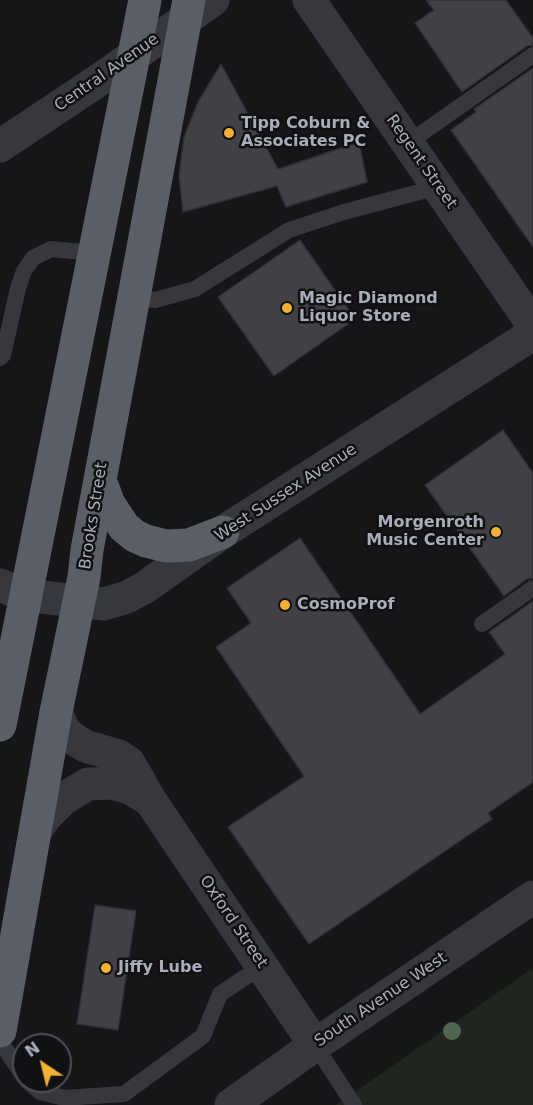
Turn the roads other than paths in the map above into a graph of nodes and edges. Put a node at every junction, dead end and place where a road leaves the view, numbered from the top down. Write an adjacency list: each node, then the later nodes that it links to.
1 (145, 0): 5 (highway)
2 (213, 0): 4 (street, Central Avenue)
3 (309, 0): 7 (street, Regent Street)
4 (186, 10): 5 (street, Central Avenue); 11 (highway, Brooks Street)
5 (134, 54): 8 (street, Central Avenue); 10 (highway)
6 (533, 55): 7 (lane)
7 (408, 143): 9 (street, Regent Street)
8 (0, 146)
9 (438, 187): 11 (lane); 12 (street, Regent Street)
10 (94, 254): 14 (lane); 18 (highway)
11 (134, 297): 15 (highway, Brooks Street)
12 (533, 325)
13 (533, 334): 16 (street, West Sussex Avenue)
14 (0, 358)
15 (100, 480): 16 (highway); 19 (highway, Brooks Street)
16 (223, 532): 19 (street, West Sussex Avenue)
17 (533, 588): 20 (lane)
18 (12, 590): 19 (street, West Sussex Avenue); 22 (highway)
19 (78, 602): 21 (highway, Brooks Street)
20 (482, 624)
21 (56, 712): 23 (street, Oxford Street); 24 (highway, Brooks Street)
22 (0, 725)
23 (150, 800): 24 (street, Oxford Street); 26 (street, Oxford Street)
24 (36, 830): 27 (highway, Brooks Street)
25 (533, 897): 29 (street, South Avenue West)
26 (262, 966): 29 (street, Oxford Street); 31 (lane)
27 (0, 1031)
28 (0, 1041): 30 (lane)
29 (315, 1045): 32 (street, South Avenue West); 33 (lane)
30 (12, 1059)
31 (44, 1093)
32 (231, 1105)
33 (354, 1105)

